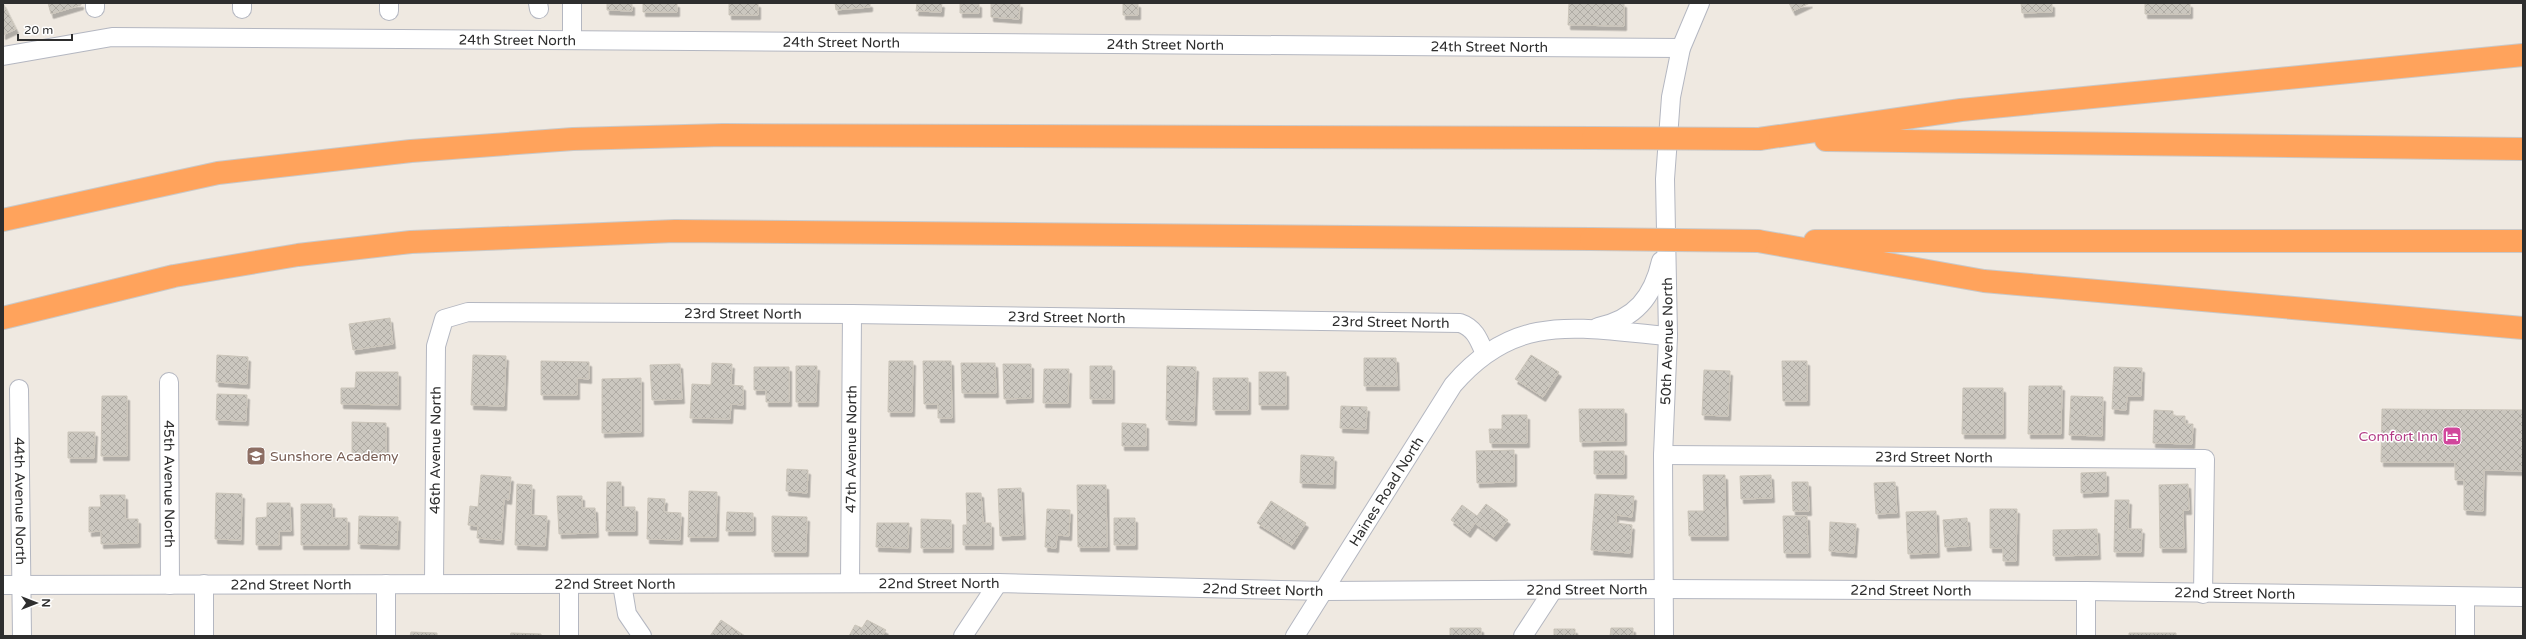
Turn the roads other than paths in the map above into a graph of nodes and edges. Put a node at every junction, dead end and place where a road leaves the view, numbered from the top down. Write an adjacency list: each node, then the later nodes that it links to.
1 (572, 3): 3 (street)
2 (1700, 3): 4 (street)
3 (572, 39): 4 (street, 24th Street North); 6 (street, 24th Street North)
4 (1681, 48): 13 (street, 50th Avenue North)
5 (2523, 55): 7 (highway)
6 (3, 56)
7 (1759, 139): 8 (highway); 9 (highway, bridge)
8 (2523, 149)
9 (3, 220)
10 (2416, 240): 11 (highway); 12 (highway); 14 (highway)
11 (2523, 240)
12 (1758, 241): 16 (highway, bridge); 18 (highway)
13 (1666, 242): 19 (street); 20 (street, 50th Avenue North)
14 (2523, 250)
15 (852, 314): 17 (street, 23rd Street North); 21 (street, 23rd Street North); 26 (street, 47th Avenue North)
16 (3, 318)
17 (444, 318): 25 (street, 46th Avenue North)
18 (2523, 328)
19 (1585, 329): 20 (street); 21 (street)
20 (1668, 336): 24 (street, 50th Avenue North)
21 (1485, 354): 37 (street, Haines Road North)
22 (169, 382): 33 (street, 45th Avenue North)
23 (19, 389): 32 (street, 44th Avenue North)
24 (1663, 455): 35 (street, 50th Avenue North); 39 (street, 23rd Street North)
25 (434, 583): 29 (street, 22nd Street North); 34 (street, 22nd Street North)
26 (850, 583): 27 (street, 22nd Street North); 30 (street, 22nd Street North)
27 (998, 583): 37 (street, 22nd Street North); 47 (street)
28 (204, 584): 29 (street, 22nd Street North); 33 (street, 22nd Street North); 43 (street)
29 (386, 584): 44 (street)
30 (622, 584): 34 (street, 22nd Street North); 46 (street)
31 (3, 585): 32 (street, 22nd Street North)
32 (22, 585): 33 (street, 22nd Street North); 42 (street, 44th Avenue North)
33 (170, 585)
34 (569, 585): 45 (street)
35 (1664, 589): 36 (street, 22nd Street North); 38 (street, 22nd Street North); 50 (street, 50th Avenue North)
36 (1553, 590): 37 (street, 22nd Street North); 49 (street)
37 (1325, 591): 48 (street, Haines Road North)
38 (2086, 591): 39 (street, 22nd Street North); 51 (street)
39 (2203, 594): 40 (street, 22nd Street North)
40 (2465, 597): 41 (street, 22nd Street North); 52 (street)
41 (2523, 597)
42 (22, 636)
43 (204, 636)
44 (386, 636)
45 (569, 636)
46 (642, 636)
47 (963, 636)
48 (1295, 636)
49 (1523, 636)
50 (1664, 636)
51 (2086, 636)
52 (2465, 636)

